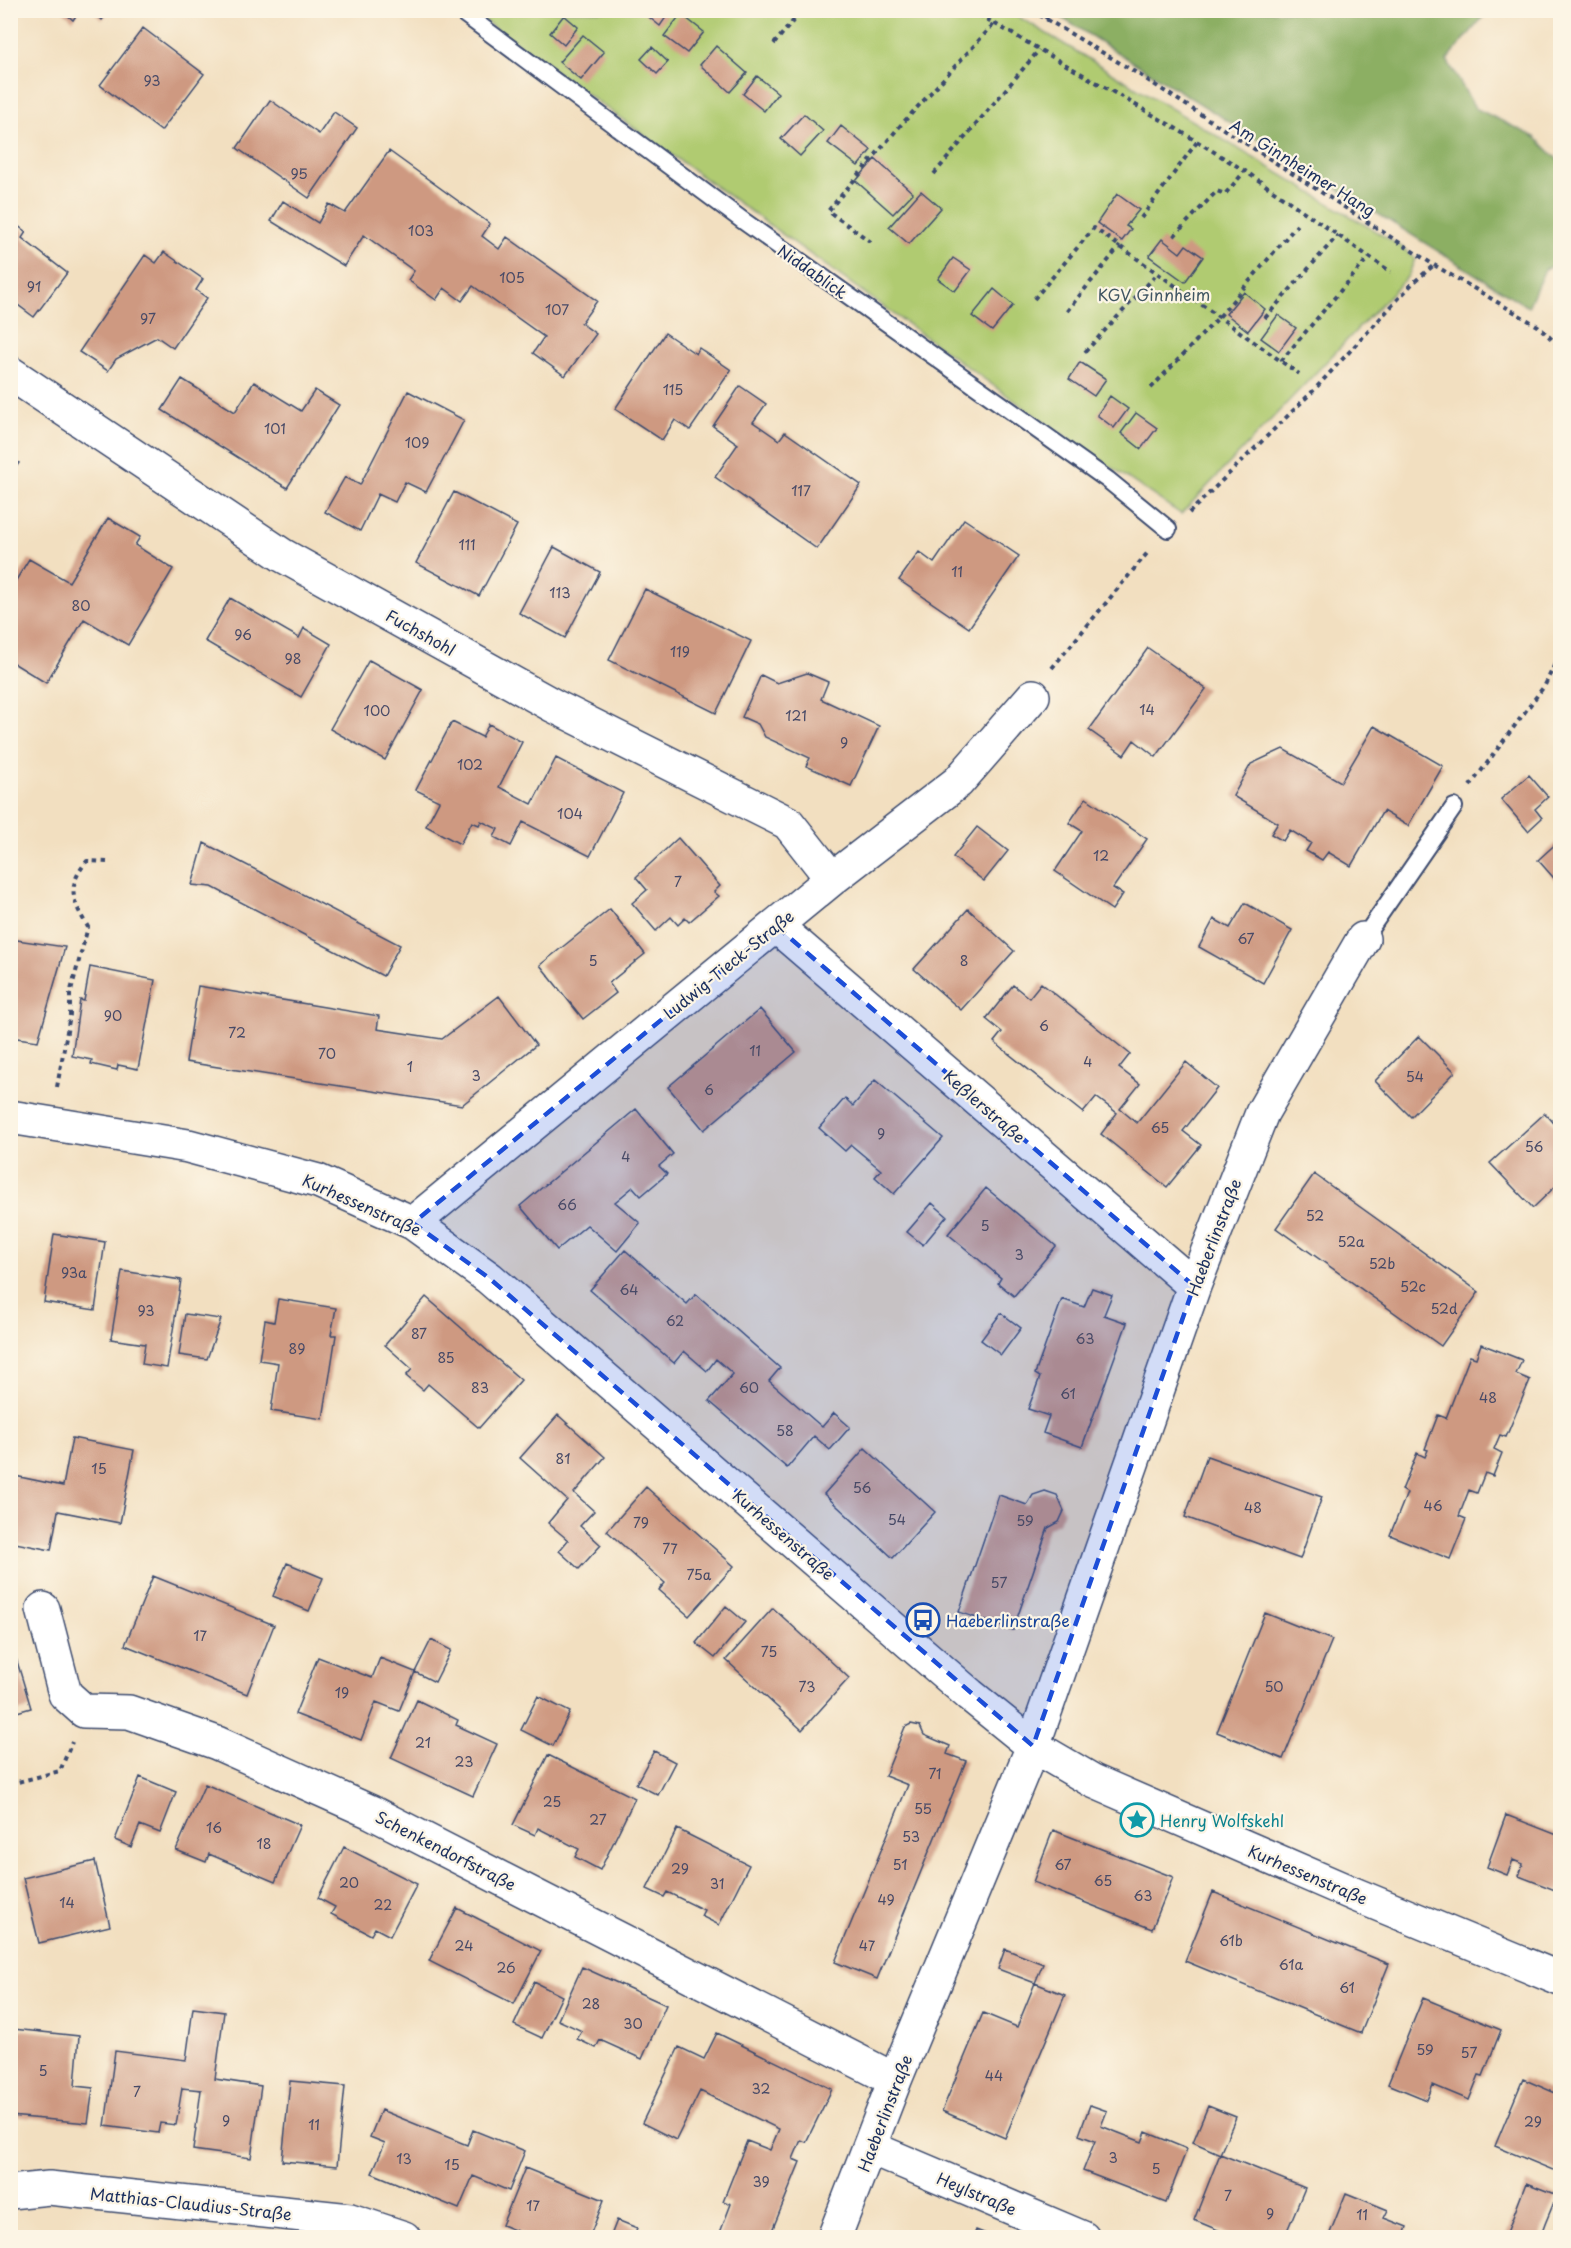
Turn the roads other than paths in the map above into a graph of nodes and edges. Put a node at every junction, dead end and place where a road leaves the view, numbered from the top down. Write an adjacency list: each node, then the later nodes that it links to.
1 (459, 10): 3 (lane, Niddablick)
2 (10, 373): 6 (street, Fuchshohl)
3 (1168, 529)
4 (1033, 696): 6 (street, Ludwig-Tieck-Straße)
5 (1454, 807): 8 (lane, Haeberlinstraße)
6 (832, 879): 7 (street, Ludwig-Tieck-Straße)
7 (776, 926): 10 (street, Ludwig-Tieck-Straße); 11 (street, Keßlerstraße)
8 (1363, 939): 11 (street, Haeberlinstraße)
9 (10, 1117): 10 (street, Kurhessenstraße)
10 (413, 1223): 13 (street, Kurhessenstraße)
11 (1194, 1286): 13 (street, Haeberlinstraße)
12 (43, 1609): 15 (street, Schenkendorfstraße)
13 (1033, 1746): 14 (street, Kurhessenstraße); 15 (street, Haeberlinstraße)
14 (1560, 1979)
15 (895, 2080): 16 (street, Haeberlinstraße)
16 (871, 2148): 19 (street, Haeberlinstraße); 20 (street, Heylstraße)
17 (10, 2192): 18 (street, Matthias-Claudius-Straße)
18 (404, 2238)
19 (834, 2238)
20 (1083, 2238)

